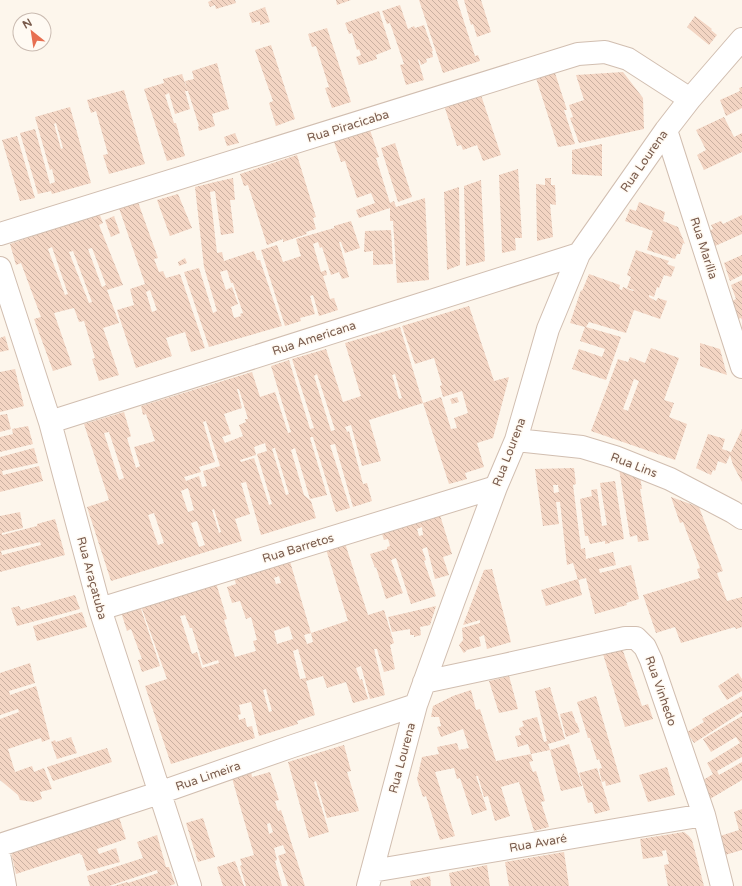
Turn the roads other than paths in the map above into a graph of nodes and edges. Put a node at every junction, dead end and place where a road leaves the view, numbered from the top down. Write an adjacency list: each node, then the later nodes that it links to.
1 (742, 39): 2 (street, Rua Lourena)
2 (690, 99): 3 (street, Rua Lourena); 4 (street, Rua Piracicaba)
3 (666, 130): 5 (street, Rua Lourena); 7 (street, Rua Marília)
4 (0, 234)
5 (579, 254): 8 (street, Rua Americana); 9 (street, Rua Lourena)
6 (0, 268): 8 (street, Rua Araçatuba)
7 (742, 367)
8 (50, 422): 12 (street, Rua Araçatuba)
9 (516, 440): 10 (street, Rua Lourena); 11 (street, Rua Lins)
10 (496, 487): 12 (street, Rua Barretos); 13 (street, Rua Lourena)
11 (742, 518)
12 (100, 610): 15 (street, Rua Araçatuba)
13 (424, 682): 14 (street, Rua Lourena); 16 (street, Rua Vinhedo)
14 (416, 705): 15 (street, Rua Limeira); 19 (street, Rua Lourena)
15 (160, 793): 17 (street, Rua Limeira); 21 (street, Rua Araçatuba)
16 (704, 815): 19 (street, Rua Avaré); 22 (street, Rua Vinhedo)
17 (0, 845)
18 (0, 859): 20 (street)
19 (370, 878)
20 (5, 886)
21 (190, 886)
22 (722, 886)

